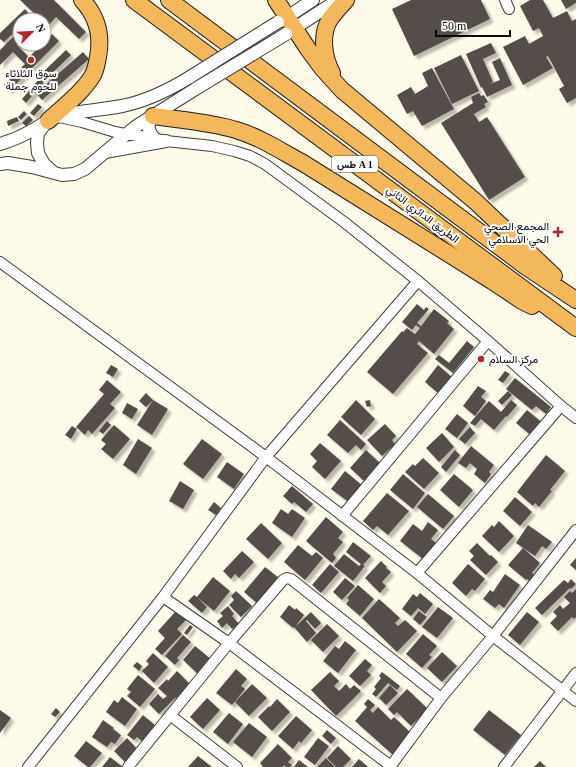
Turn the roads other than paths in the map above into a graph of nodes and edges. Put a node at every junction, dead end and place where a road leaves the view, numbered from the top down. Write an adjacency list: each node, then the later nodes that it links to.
1 (82, 0): 11 (highway)
2 (134, 0): 23 (highway, الطريق الدائري الثاني / طس A 1)
3 (169, 0): 22 (highway, الطريق الدائري الثاني / طس A 1)
4 (276, 0): 8 (highway)
5 (313, 0): 8 (street)
6 (338, 0): 8 (street)
7 (346, 0): 9 (highway)
8 (286, 25): 9 (highway); 10 (street, bridge); 11 (street, bridge)
9 (342, 90): 22 (highway)
10 (152, 117): 12 (street); 14 (street); 23 (highway)
11 (52, 119): 12 (street); 15 (street); 19 (street)
12 (125, 134): 14 (street); 17 (street)
13 (0, 136): 15 (street)
14 (160, 139): 17 (street); 21 (street)
15 (12, 140): 16 (street)
16 (0, 144)
17 (104, 152): 19 (street)
18 (0, 164): 19 (street)
19 (53, 172)
20 (0, 262): 27 (street)
21 (418, 281): 24 (street); 27 (street)
22 (576, 300)
23 (574, 327)
24 (488, 341): 25 (street); 28 (street)
25 (561, 406): 26 (street); 30 (street)
26 (576, 418)
27 (266, 457): 28 (street); 31 (street)
28 (342, 516): 30 (street)
29 (576, 530): 32 (street)
30 (417, 573): 32 (street)
31 (163, 597): 33 (street); 40 (street)
32 (493, 636): 35 (street); 36 (street)
33 (229, 643): 36 (street); 38 (street); 42 (street)
34 (576, 673): 35 (street)
35 (562, 691): 37 (street); 43 (street)
36 (441, 698): 42 (street)
37 (576, 701)
38 (170, 715): 39 (street); 41 (street)
39 (232, 766)
40 (28, 767)
41 (128, 767)
42 (391, 767)
43 (504, 767)

